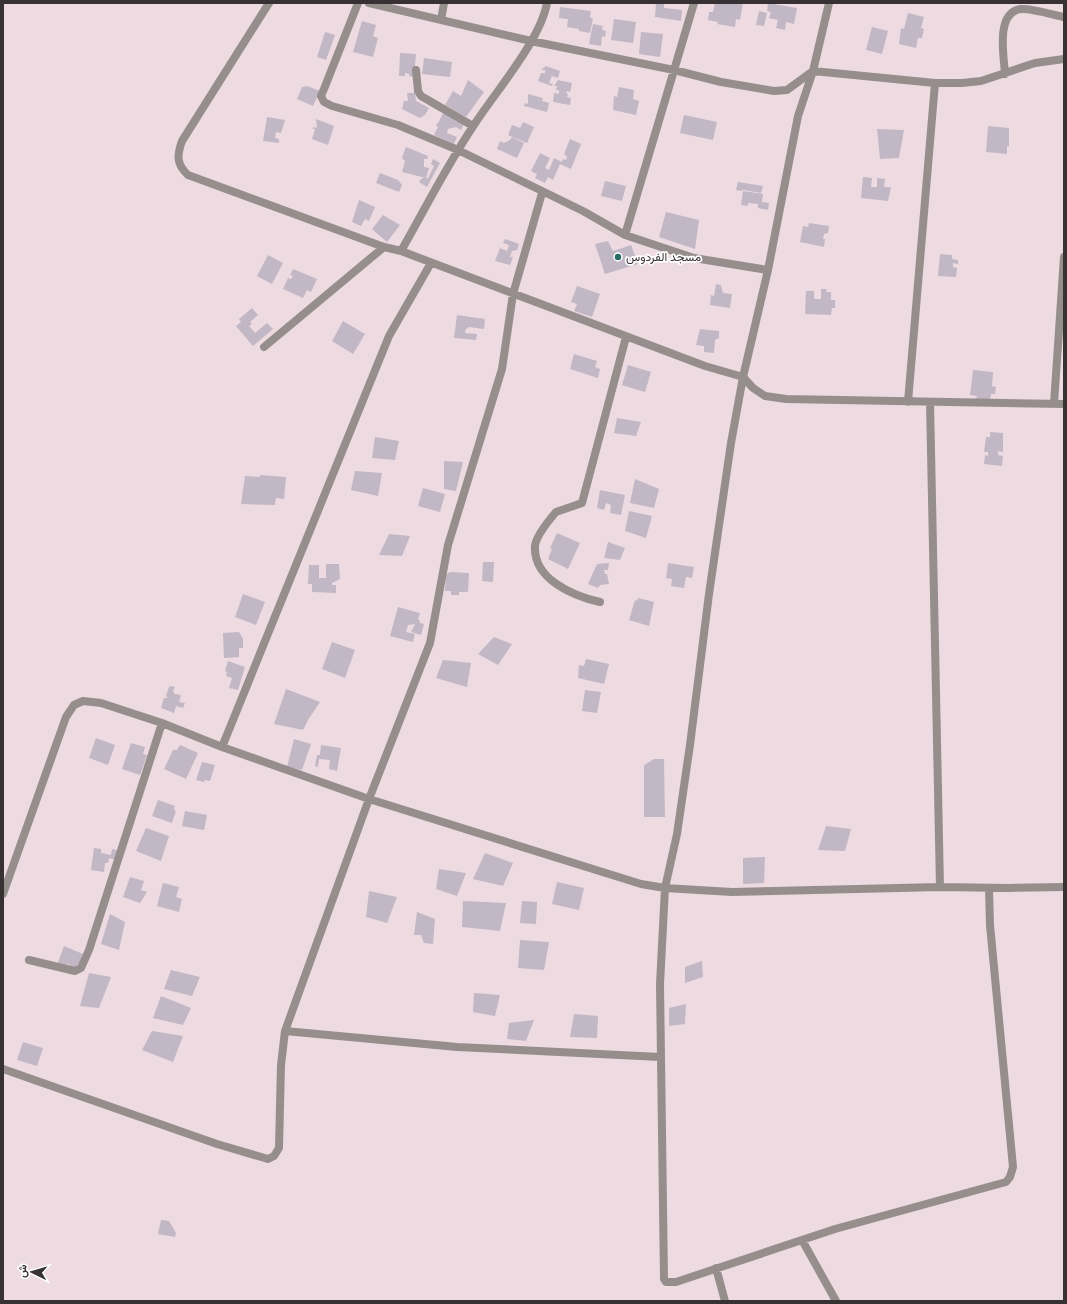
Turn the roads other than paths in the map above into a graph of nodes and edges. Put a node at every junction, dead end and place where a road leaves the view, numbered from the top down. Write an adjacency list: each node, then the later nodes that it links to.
1 (269, 3): 21 (street)
2 (358, 3): 18 (street)
3 (369, 3): 9 (street)
4 (444, 3): 9 (street)
5 (547, 3): 10 (street)
6 (694, 3): 13 (street)
7 (829, 3): 14 (street)
8 (1064, 17): 15 (street)
9 (440, 20): 10 (street)
10 (531, 41): 13 (street); 17 (street)
11 (1064, 59): 15 (street)
12 (416, 70): 17 (street)
13 (674, 70): 14 (street); 20 (street)
14 (813, 70): 16 (street); 25 (street)
15 (1005, 74): 16 (street)
16 (935, 83): 30 (street)
17 (473, 126): 18 (street)
18 (458, 150): 19 (street); 22 (street)
19 (542, 192): 20 (street); 26 (street)
20 (625, 235): 25 (street)
21 (384, 247): 22 (street); 28 (street)
22 (401, 251): 24 (street)
23 (1064, 257): 32 (street)
24 (431, 263): 26 (street); 36 (street)
25 (768, 270): 29 (street)
26 (513, 294): 27 (street); 37 (street)
27 (626, 337): 29 (street); 34 (street)
28 (264, 347)
29 (743, 377): 30 (street); 40 (street)
30 (908, 402): 31 (street)
31 (930, 402): 32 (street); 38 (street)
32 (1054, 404): 33 (street)
33 (1064, 404)
34 (600, 602)
35 (162, 723): 36 (street); 42 (street); 43 (street)
36 (222, 747): 37 (street)
37 (368, 799): 40 (street); 44 (street)
38 (940, 887): 40 (street); 41 (street)
39 (1064, 887): 41 (street)
40 (665, 888): 45 (street)
41 (988, 888): 47 (street)
42 (3, 894)
43 (29, 960)
44 (285, 1031): 45 (street); 46 (street)
45 (660, 1057): 48 (street)
46 (3, 1069)
47 (802, 1240): 48 (street); 50 (street)
48 (716, 1268): 49 (street)
49 (726, 1301)
50 (836, 1301)

